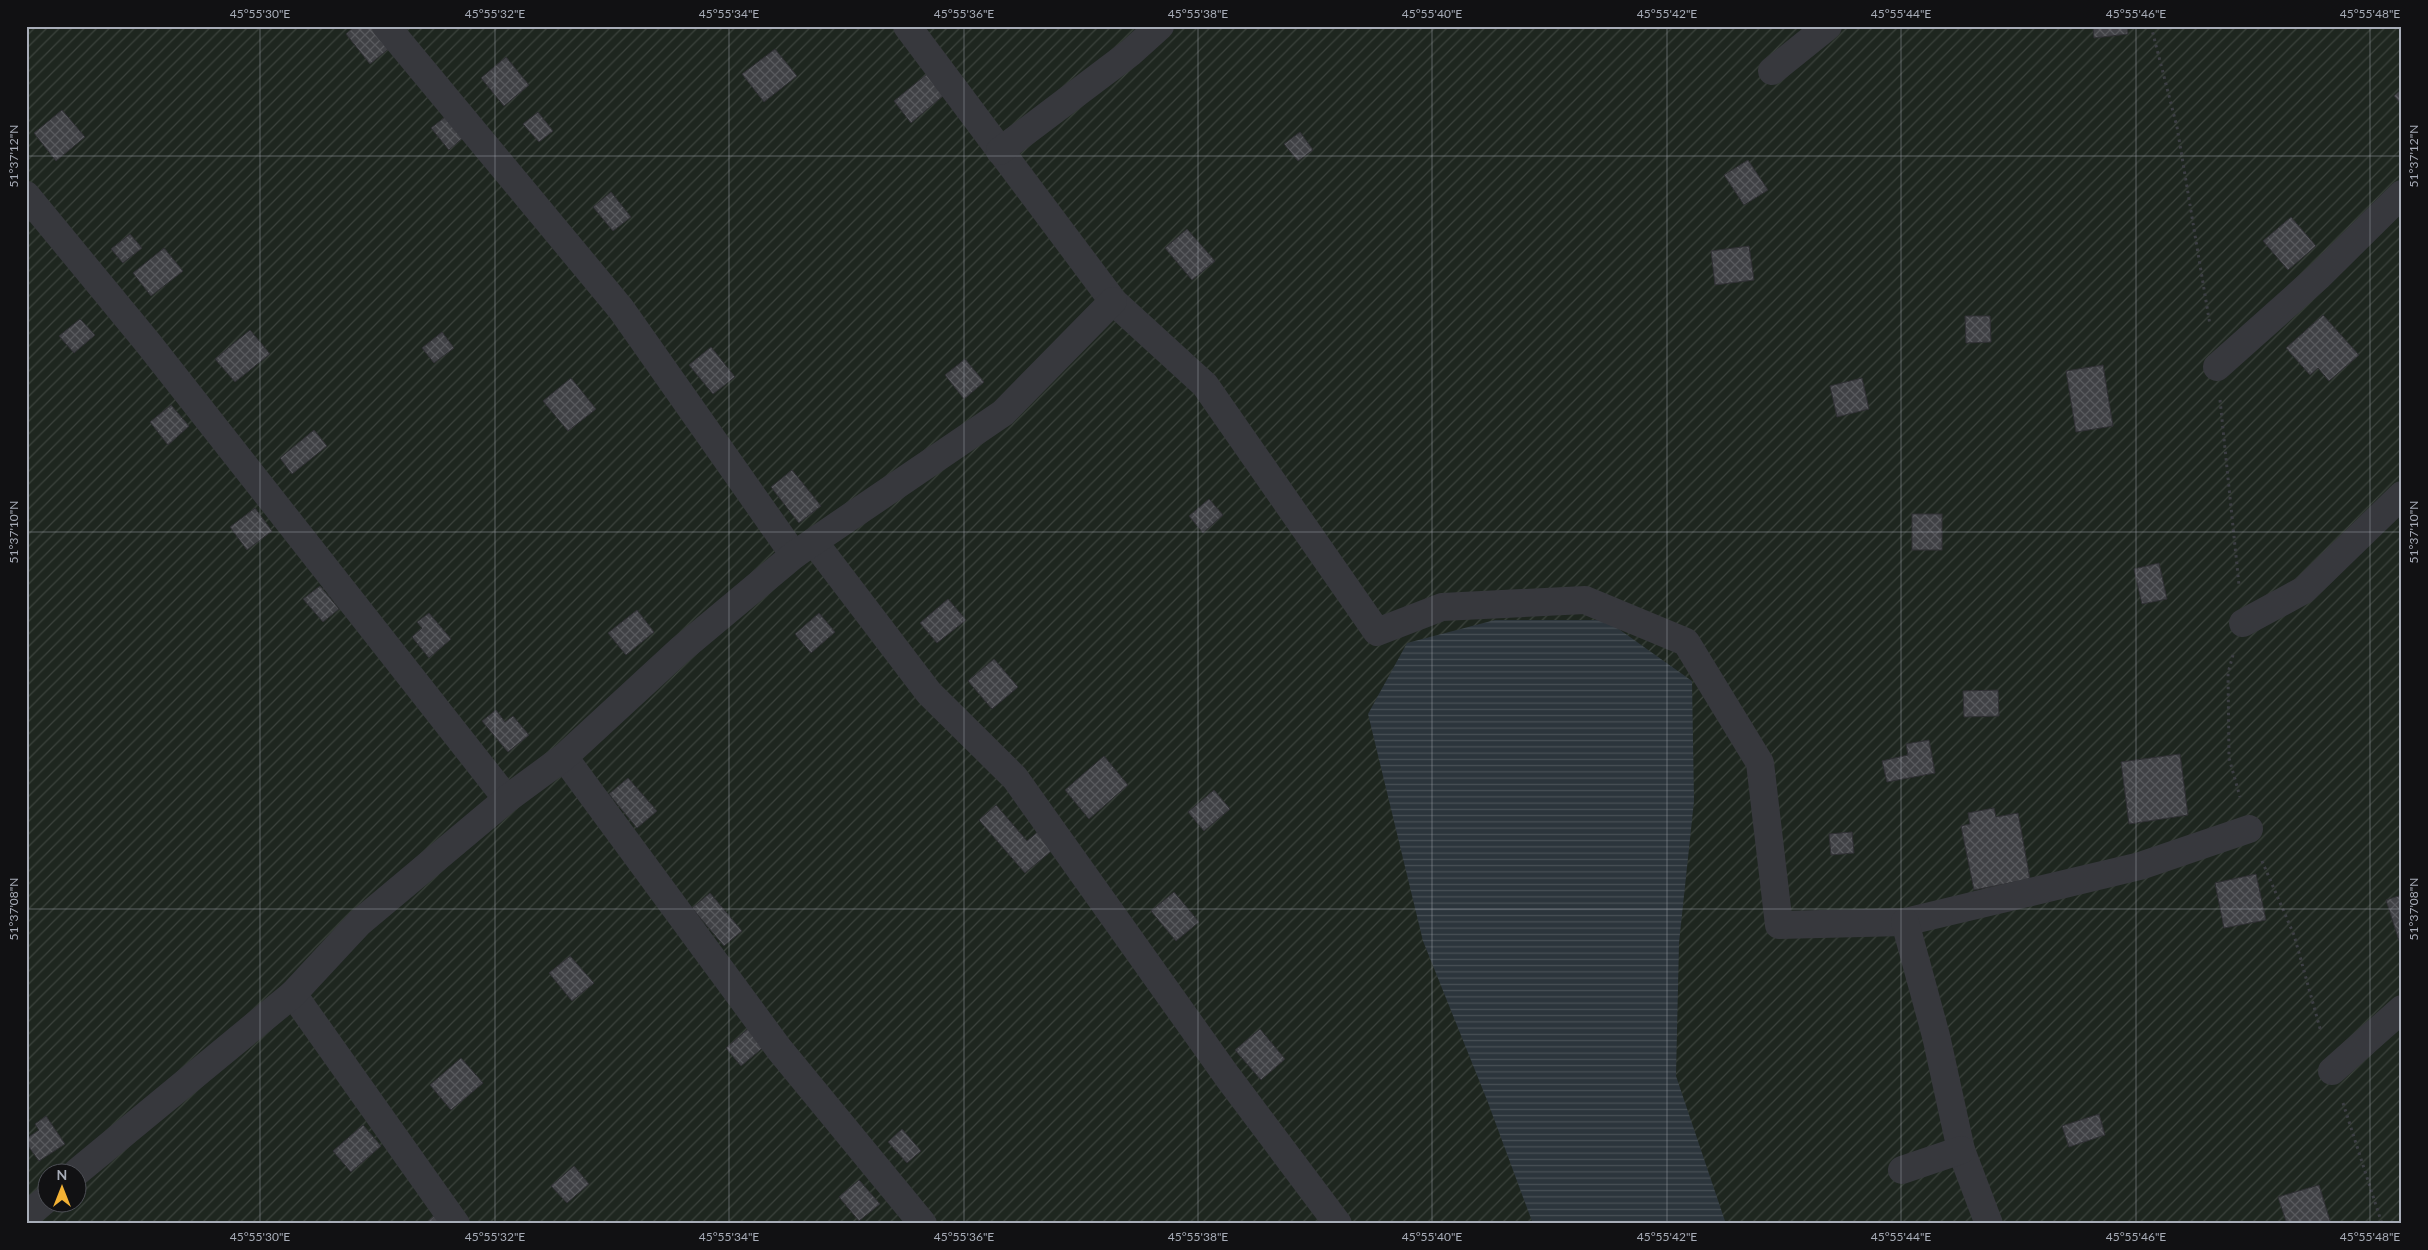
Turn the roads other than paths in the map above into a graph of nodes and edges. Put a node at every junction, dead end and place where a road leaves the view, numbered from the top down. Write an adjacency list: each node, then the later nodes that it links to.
1 (386, 26): 12 (lane)
2 (907, 26): 6 (lane)
3 (1160, 26): 6 (lane)
4 (1828, 26): 5 (lane)
5 (1772, 71)
6 (1000, 151): 9 (lane)
7 (26, 194): 15 (lane)
8 (2402, 194): 10 (lane)
9 (1113, 301): 12 (lane); 17 (lane)
10 (2217, 367)
11 (2402, 495): 13 (lane)
12 (804, 549): 14 (lane); 28 (lane)
13 (2243, 623)
14 (564, 757): 15 (lane); 27 (lane)
15 (507, 798): 18 (lane)
16 (2249, 829): 17 (lane)
17 (1905, 922): 21 (lane)
18 (293, 994): 22 (lane); 26 (lane)
19 (2402, 1009): 20 (lane)
20 (2332, 1071)
21 (1960, 1150): 23 (lane); 29 (lane)
22 (88, 1164)
23 (1902, 1170)
24 (38, 1206): 25 (lane)
25 (26, 1216)
26 (456, 1224)
27 (923, 1224)
28 (1338, 1224)
29 (1989, 1224)

